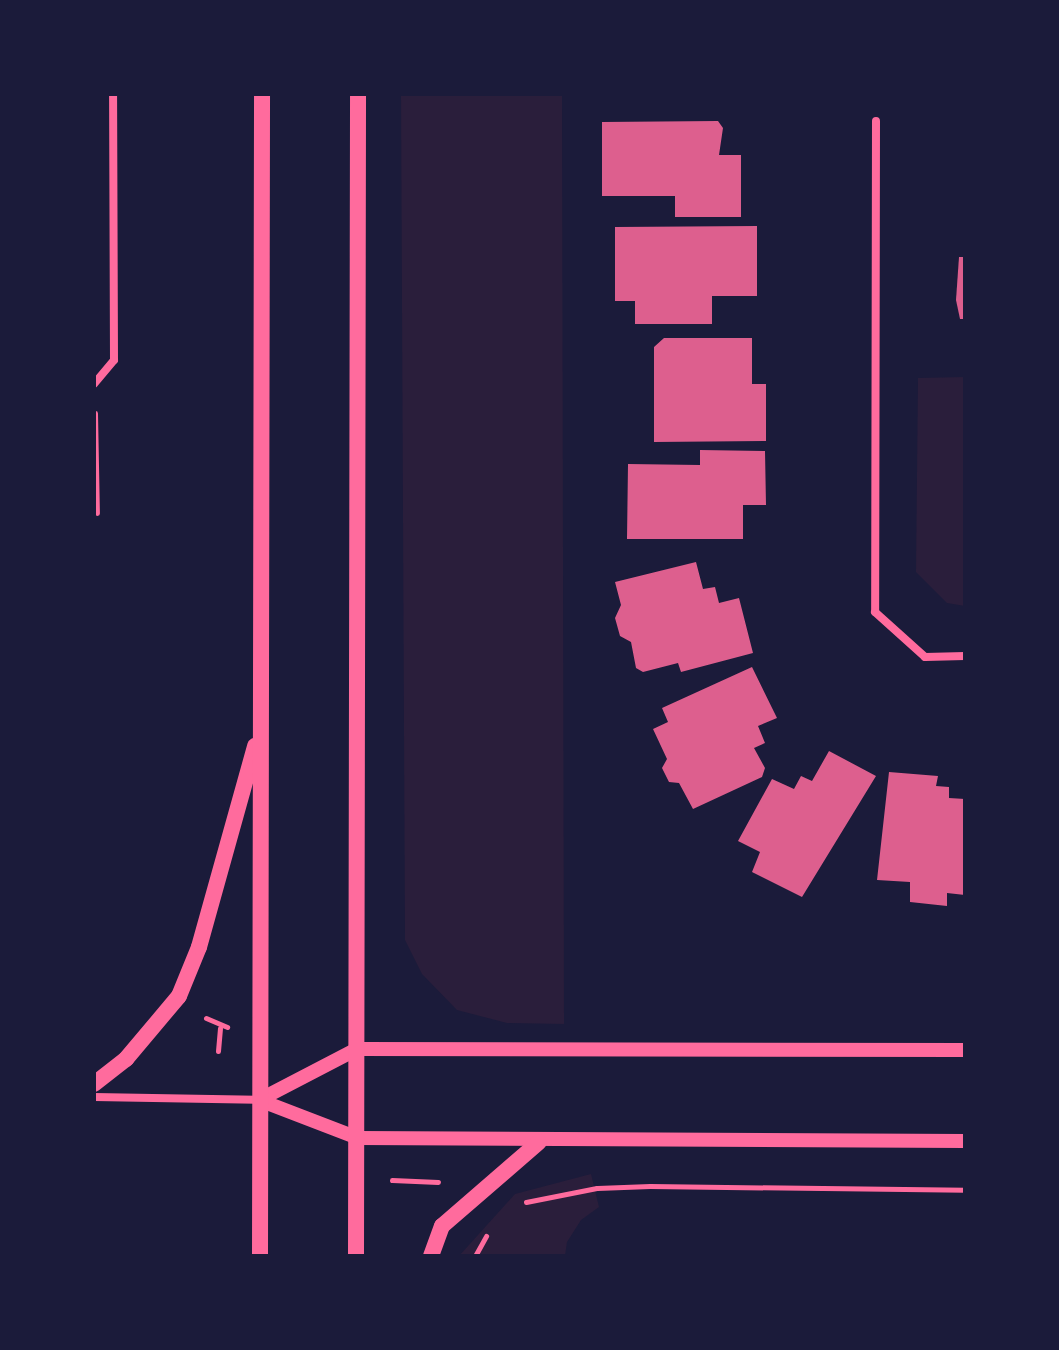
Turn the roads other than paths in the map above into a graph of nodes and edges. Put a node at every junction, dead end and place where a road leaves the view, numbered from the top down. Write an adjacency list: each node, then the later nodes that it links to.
1 (113, 94): 5 (street)
2 (262, 94): 7 (main road)
3 (358, 94): 8 (main road)
4 (876, 121): 6 (street)
5 (94, 384)
6 (965, 656)
7 (261, 725): 10 (main road); 12 (main road)
8 (357, 1049): 9 (street); 12 (street); 13 (main road)
9 (965, 1050)
10 (94, 1084)
11 (94, 1097): 12 (street)
12 (259, 1100): 13 (street); 16 (main road)
13 (358, 1138): 15 (street); 17 (main road)
14 (965, 1141): 15 (street)
15 (539, 1142): 18 (main road)
16 (260, 1256)
17 (356, 1256)
18 (431, 1256)

